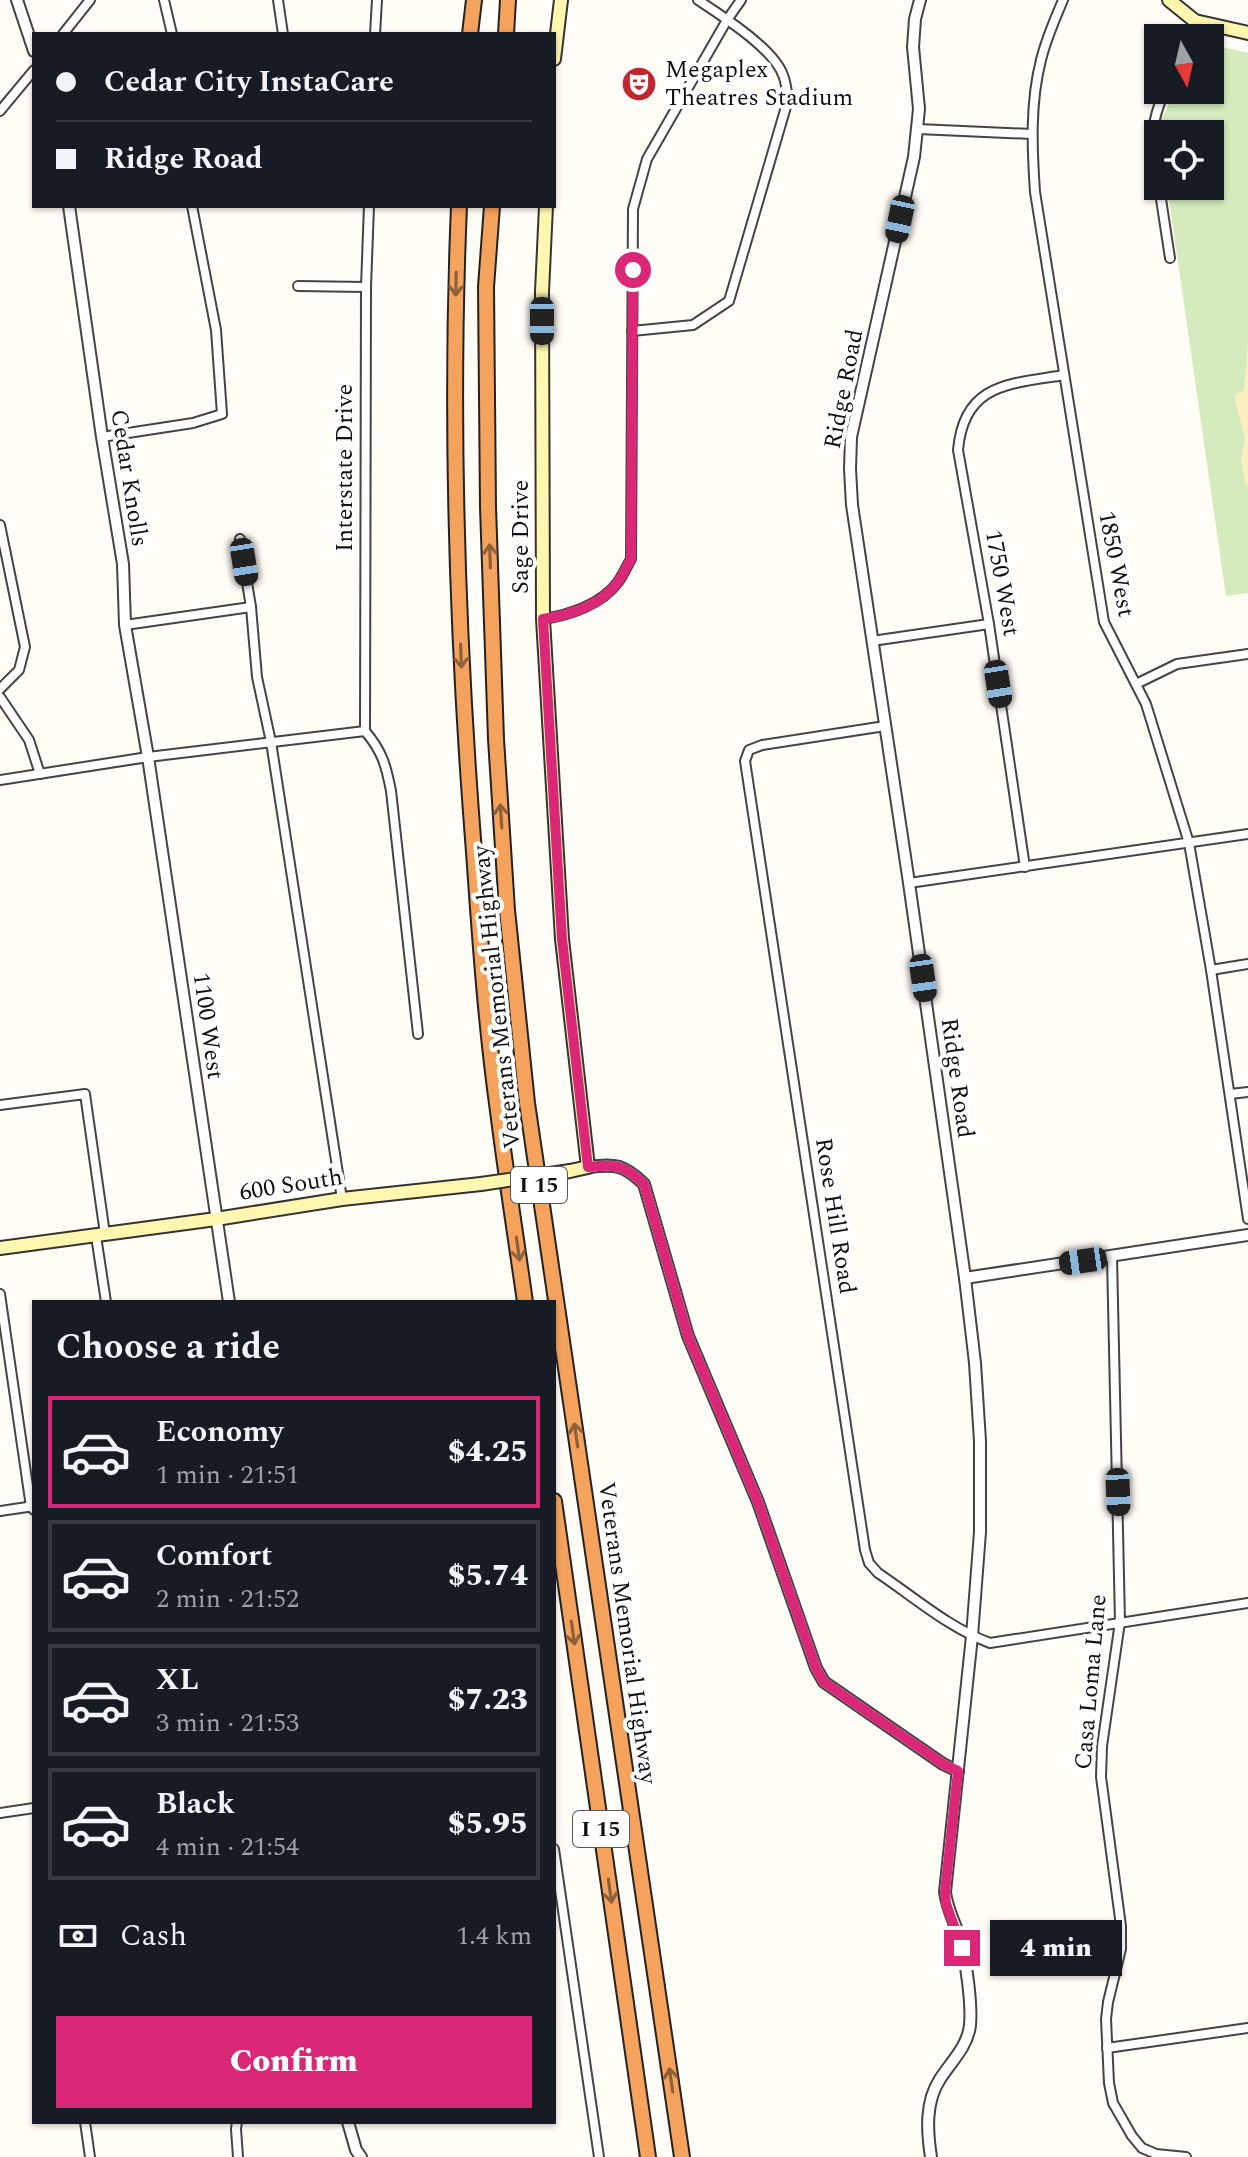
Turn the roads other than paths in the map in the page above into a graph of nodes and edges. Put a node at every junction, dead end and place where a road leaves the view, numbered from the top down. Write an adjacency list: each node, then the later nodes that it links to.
1 (17, 0): 27 (street)
2 (90, 0): 18 (street)
3 (164, 0): 19 (street)
4 (278, 0): 20 (street)
5 (377, 0): 21 (street)
6 (465, 0): 22 (highway)
7 (474, 0): 23 (highway)
8 (508, 0): 24 (highway)
9 (561, 0): 26 (main road)
10 (698, 0): 15 (street)
11 (741, 0): 15 (street)
12 (920, 0): 30 (street, Ridge Road)
13 (1063, 0): 31 (street, 1850 West)
14 (1169, 0): 16 (main road)
15 (727, 20): 42 (street); 42 (street)
16 (1195, 21): 17 (street); 25 (main road)
17 (1194, 24)
18 (65, 32)
19 (172, 32)
20 (283, 32)
21 (375, 32)
22 (463, 32)
23 (470, 32)
24 (506, 32)
25 (1248, 33)
26 (556, 42)
27 (32, 45)
28 (32, 72): 29 (street)
29 (0, 111)
30 (918, 129): 31 (street); 51 (street, Ridge Road)
31 (1032, 134): 43 (street, 1850 West)
32 (1161, 200): 39 (street)
33 (69, 208): 44 (street, Cedar Knolls)
34 (192, 208): 44 (street)
35 (369, 208): 41 (street, Interstate Drive)
36 (459, 208): 84 (highway, Veterans Memorial Highway / I 15, one-way to 84)
37 (492, 208): 86 (highway, Veterans Memorial Highway / I 15, one-way to 37)
38 (546, 208): 48 (main road, Sage Drive)
39 (1170, 258)
40 (298, 286): 41 (street)
41 (366, 287): 57 (street, Interstate Drive)
42 (632, 331): 48 (street)
43 (1064, 375): 49 (street, 1750 West); 53 (street, 1850 West)
44 (102, 437): 50 (street, Cedar Knolls)
45 (0, 525): 54 (street)
46 (240, 539): 47 (street)
47 (251, 607): 50 (street); 58 (street)
48 (543, 619): 72 (main road, Sage Drive)
49 (989, 624): 51 (street); 64 (street, 1750 West)
50 (125, 625): 59 (street, Cedar Knolls)
51 (872, 641): 56 (street, Ridge Road)
52 (1248, 654): 53 (street)
53 (1136, 684): 63 (street, 1850 West)
54 (0, 689)
55 (0, 697): 60 (street)
56 (885, 726): 65 (street, Ridge Road); 93 (street, Rose Hill Road)
57 (365, 731): 58 (street); 68 (street)
58 (271, 742): 59 (street); 73 (street)
59 (148, 757): 60 (street); 74 (street, 1100 West)
60 (40, 774): 61 (street)
61 (0, 780)
62 (1248, 834): 63 (street)
63 (1189, 843): 64 (street); 67 (street, 1850 West)
64 (1025, 867): 65 (street)
65 (909, 883): 80 (street, Ridge Road)
66 (1248, 964): 67 (street)
67 (1211, 970): 70 (street, 1850 West)
68 (418, 1034)
69 (1248, 1092): 70 (street)
70 (1230, 1094): 75 (street, 1850 West)
71 (0, 1105): 76 (street)
72 (588, 1167): 73 (main road, 600 South, bridge); 94 (street)
73 (342, 1199): 74 (main road, 600 South)
74 (216, 1219): 76 (main road, 600 South); 83 (street, 1100 West)
75 (1248, 1219)
76 (100, 1235): 78 (main road, 600 South); 82 (street)
77 (1248, 1235): 79 (street)
78 (0, 1248)
79 (1112, 1257): 80 (street); 92 (street, Casa Loma Lane)
80 (965, 1278): 93 (street, Ridge Road)
81 (0, 1294): 87 (street)
82 (106, 1300)
83 (229, 1300)
84 (525, 1300)
85 (556, 1300): 108 (highway, Veterans Memorial Highway / I 15, one-way to 85)
86 (556, 1300)
87 (32, 1502)
88 (32, 1508): 89 (street)
89 (0, 1511)
90 (556, 1515): 107 (highway, I 15, one-way to 107)
91 (1248, 1603): 92 (street)
92 (1120, 1622): 93 (street); 99 (street, Casa Loma Lane)
93 (972, 1636): 94 (street, Ridge Road)
94 (958, 1771): 109 (street, Ridge Road)
95 (32, 1808): 96 (street)
96 (0, 1813)
97 (556, 1863): 106 (street)
98 (1248, 2028): 99 (street)
99 (1107, 2048): 110 (street, Casa Loma Lane)
100 (85, 2124): 103 (street)
101 (237, 2124): 104 (street)
102 (349, 2124): 105 (street)
103 (90, 2157)
104 (238, 2157)
105 (361, 2157)
106 (599, 2157)
107 (648, 2157)
108 (682, 2157)
109 (931, 2157)
110 (1186, 2157)

